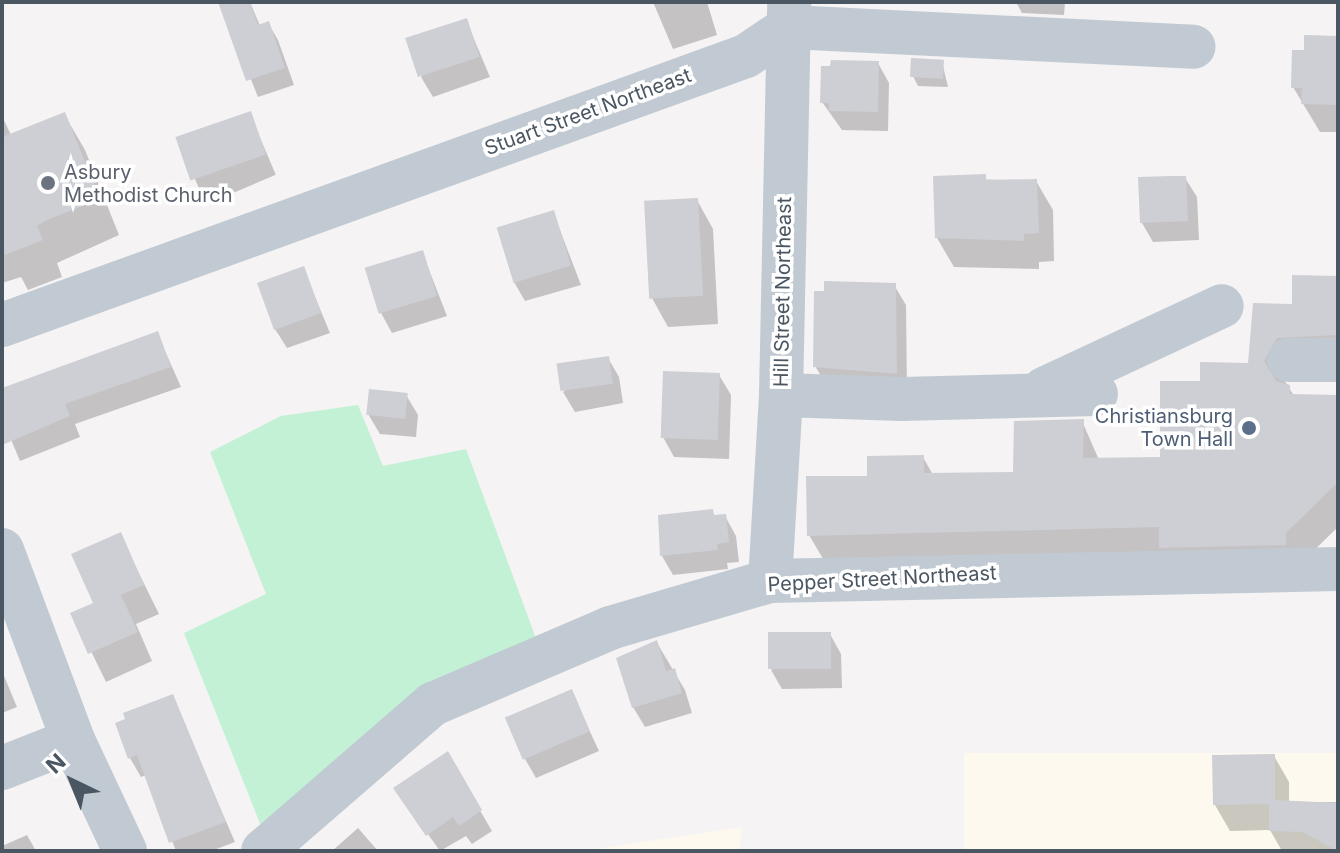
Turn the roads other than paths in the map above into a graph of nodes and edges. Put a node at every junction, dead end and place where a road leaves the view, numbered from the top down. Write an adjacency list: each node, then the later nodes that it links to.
1 (789, 15): 2 (street); 4 (street, Stuart Street Northeast); 8 (street, Hill Street Northeast)
2 (1194, 47)
3 (1222, 306): 9 (street)
4 (2, 325)
5 (1289, 360): 6 (street)
6 (1338, 360)
7 (1096, 394): 9 (street)
8 (781, 395): 9 (street); 12 (street, Hill Street Northeast)
9 (1024, 399)
10 (2, 550): 13 (street)
11 (1338, 569): 12 (street, Pepper Street Northeast)
12 (770, 581): 16 (street, Pepper Street Northeast)
13 (73, 740): 14 (street); 15 (street)
14 (2, 768)
15 (125, 851)
16 (263, 851)

